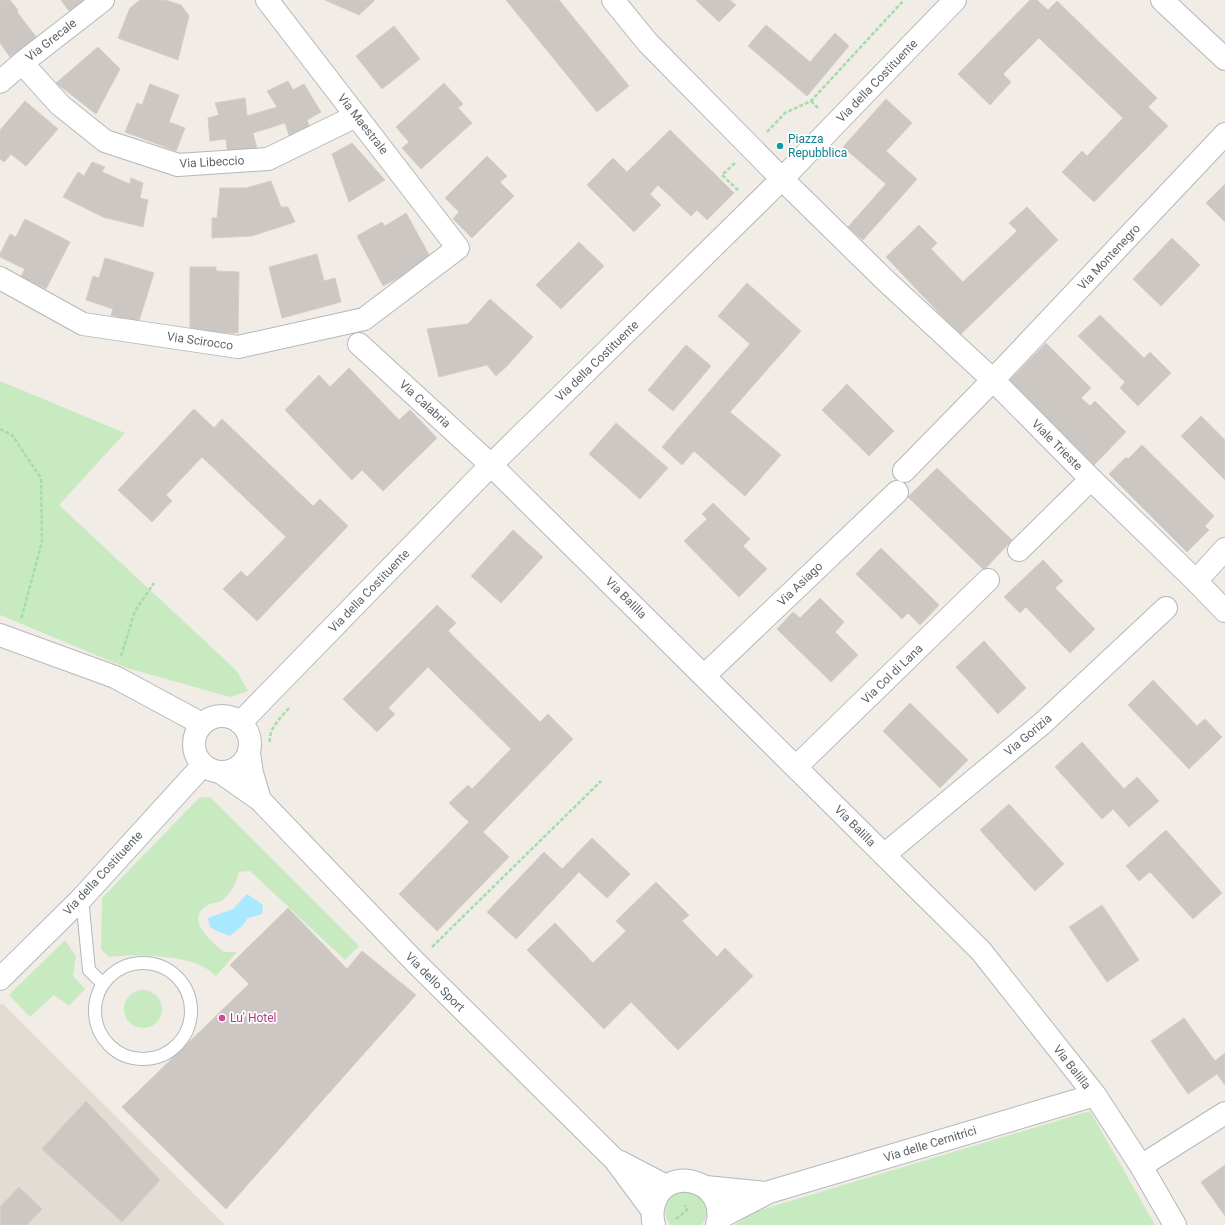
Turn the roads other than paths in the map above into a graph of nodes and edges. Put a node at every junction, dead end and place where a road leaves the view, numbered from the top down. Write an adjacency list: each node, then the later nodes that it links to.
1 (103, 0): 7 (street, Via Grecale)
2 (267, 0): 9 (street, Via Maestrale)
3 (613, 0): 11 (street)
4 (955, 0): 11 (street, Via della Costituente)
5 (1162, 0): 6 (street)
6 (1225, 59)
7 (22, 63): 8 (street, Via Grecale); 9 (street, Via Libeccio)
8 (0, 82)
9 (356, 116): 12 (street, Via Maestrale)
10 (1225, 134): 15 (street, Via Montenegro)
11 (782, 179): 15 (street, Viale Trieste); 16 (street, Via della Costituente)
12 (458, 248): 13 (street, Via Scirocco)
13 (0, 278)
14 (359, 344): 16 (street, Via Calabria)
15 (993, 380): 17 (street); 18 (street, Viale Trieste)
16 (491, 464): 27 (street, Via Balilla); 28 (street, Via della Costituente)
17 (904, 471)
18 (1091, 479): 21 (street); 23 (street, Viale Trieste)
19 (896, 492): 27 (street, Via Asiago)
20 (1225, 549): 23 (street)
21 (1019, 550)
22 (988, 580): 31 (street, Via Col di Lana)
23 (1196, 581): 25 (street, Viale Trieste)
24 (1166, 608): 34 (street, Via Gorizia)
25 (1225, 611)
26 (7, 638): 29 (street)
27 (704, 676): 31 (street, Via Balilla)
28 (240, 723): 29 (street); 30 (street)
29 (202, 724): 32 (street)
30 (249, 753): 32 (street); 33 (street, Via dello Sport)
31 (796, 767): 34 (street, Via Balilla)
32 (211, 769): 33 (street, Via dello Sport); 35 (street, Via della Costituente)
33 (260, 800): 40 (street, Via dello Sport)
34 (884, 855): 38 (street, Via Balilla)
35 (82, 898): 36 (street, Via della Costituente); 37 (lane)
36 (0, 979)
37 (103, 984): 37 (lane)
38 (1094, 1095): 41 (street, Via Balilla); 44 (street, Via delle Cernitrici)
39 (1225, 1113): 41 (street)
40 (615, 1160): 42 (street, Via dello Sport); 45 (street, Via dello Sport)
41 (1141, 1166): 47 (street, Via Balilla)
42 (666, 1186): 43 (street, Via delle Cernitrici); 45 (street)
43 (706, 1187): 44 (street, Via delle Cernitrici); 46 (street)
44 (765, 1193): 46 (street, Via delle Cernitrici)
45 (653, 1217)
46 (718, 1222)
47 (1175, 1225)

